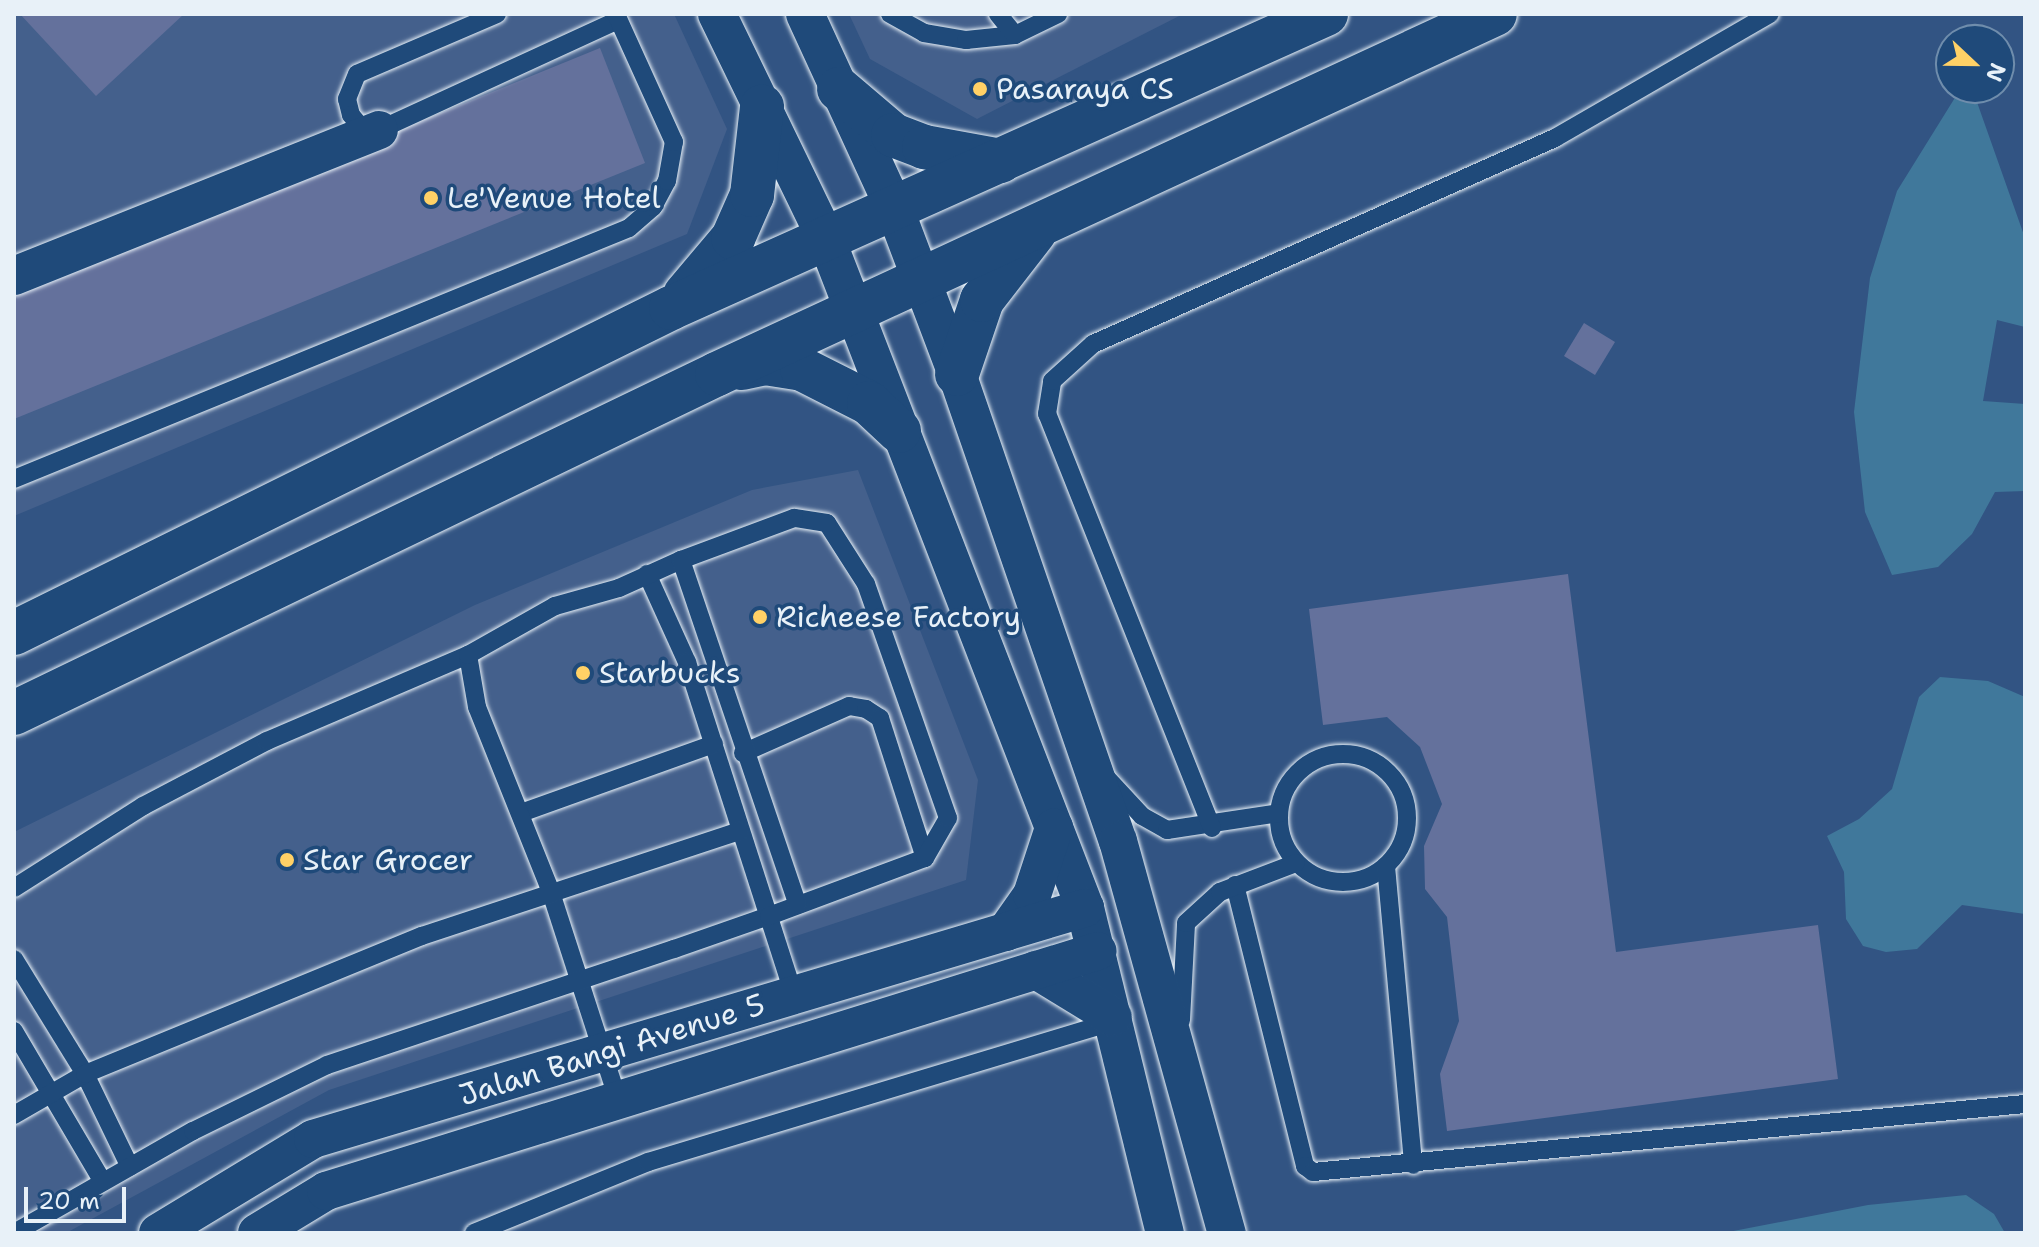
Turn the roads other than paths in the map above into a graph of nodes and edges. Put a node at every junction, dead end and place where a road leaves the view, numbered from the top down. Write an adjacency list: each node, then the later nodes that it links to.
1 (497, 14): 14 (lane)
2 (717, 14): 13 (street)
3 (805, 14): 12 (street)
4 (890, 14): 11 (lane)
5 (998, 14): 11 (lane)
6 (1058, 14): 11 (lane)
7 (1326, 14): 15 (main road)
8 (1495, 14): 17 (main road)
9 (1770, 14): 38 (lane)
10 (617, 17): 14 (lane); 26 (lane)
11 (1015, 35)
12 (839, 89): 15 (main road); 16 (street)
13 (762, 107): 18 (street); 21 (main road)
14 (379, 130): 19 (street)
15 (1001, 161): 16 (main road)
16 (895, 210): 18 (main road); 20 (street)
17 (1050, 218): 20 (main road); 24 (main road)
18 (827, 241): 21 (main road); 22 (street)
19 (14, 276)
20 (924, 280): 22 (main road); 24 (street)
21 (671, 308): 29 (main road)
22 (856, 311): 23 (main road); 25 (street)
23 (717, 374): 25 (main road); 31 (main road)
24 (957, 374): 34 (street)
25 (899, 431): 37 (street)
26 (14, 479)
27 (681, 560): 28 (lane); 33 (lane); 41 (lane)
28 (647, 574): 30 (lane); 32 (lane)
29 (14, 633)
30 (468, 655): 35 (lane); 45 (lane)
31 (14, 713)
32 (714, 744): 35 (lane); 39 (lane)
33 (743, 753): 41 (lane); 47 (lane)
34 (1089, 757): 38 (lane); 40 (street)
35 (521, 813): 46 (lane)
36 (1279, 813): 38 (lane); 42 (lane); 43 (lane)
37 (1054, 828): 48 (street); 50 (street)
38 (1212, 828)
39 (740, 831): 46 (lane); 49 (lane)
40 (1118, 841): 48 (street); 56 (street)
41 (925, 858): 47 (lane)
42 (1296, 863): 43 (lane); 44 (lane)
43 (1386, 866): 66 (lane)
44 (1235, 885): 60 (lane); 66 (lane)
45 (14, 888)
46 (551, 892): 54 (lane); 61 (lane)
47 (798, 905): 49 (lane)
48 (1101, 913): 50 (street, Jalan Bangi Avenue 5); 51 (street); 56 (street)
49 (769, 916): 54 (lane); 55 (lane)
50 (1006, 932): 55 (street, Jalan Bangi Avenue 5)
51 (1098, 951): 53 (street, Jalan Bangi Avenue 5); 57 (street)
52 (14, 959): 61 (lane)
53 (1036, 970): 57 (street); 63 (street, Jalan Bangi Avenue 5)
54 (578, 980): 59 (lane); 67 (lane)
55 (794, 995): 59 (street, Jalan Bangi Avenue 5)
56 (1163, 1002): 60 (street)
57 (1113, 1019): 72 (lane); 73 (street)
58 (14, 1031): 62 (lane)
59 (603, 1052): 63 (lane); 70 (street, Jalan Bangi Avenue 5)
60 (1182, 1072): 74 (street)
61 (85, 1074): 62 (lane); 67 (lane)
62 (53, 1090): 65 (lane); 68 (lane)
63 (620, 1104): 71 (street, Jalan Bangi Avenue 5)
64 (2025, 1104): 66 (lane)
65 (14, 1115)
66 (1413, 1165)
67 (130, 1167): 68 (lane)
68 (103, 1182): 69 (lane)
69 (14, 1233)
70 (158, 1233)
71 (257, 1233)
72 (474, 1233)
73 (1165, 1233)
74 (1227, 1233)

